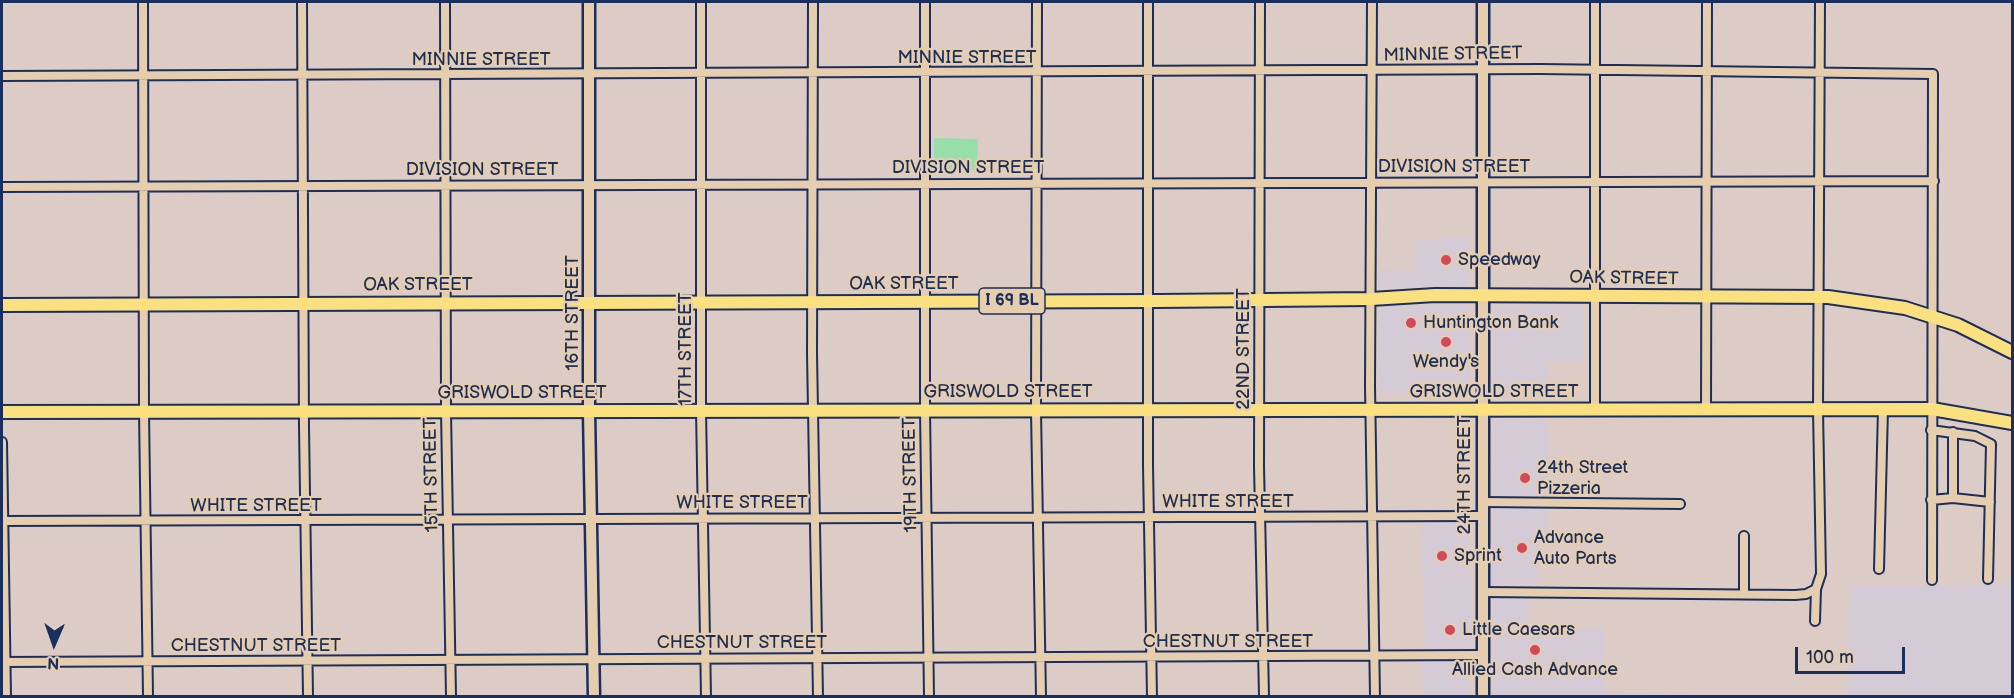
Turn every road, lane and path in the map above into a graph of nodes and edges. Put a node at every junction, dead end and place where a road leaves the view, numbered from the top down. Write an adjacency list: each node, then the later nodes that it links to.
1 (143, 2): 27 (street)
2 (302, 2): 28 (street)
3 (445, 2): 29 (street, 15TH STREET)
4 (589, 2): 26 (street, 16TH STREET)
5 (701, 2): 30 (street, 17TH STREET)
6 (813, 2): 24 (street)
7 (925, 2): 25 (street, 19TH STREET)
8 (1037, 2): 22 (street)
9 (1148, 2): 17 (street)
10 (1260, 2): 18 (street, 22ND STREET)
11 (1372, 2): 19 (street)
12 (1483, 2): 16 (street, 24TH STREET)
13 (1595, 2): 20 (street)
14 (1707, 2): 23 (street)
15 (1820, 2): 21 (street)
16 (1483, 69): 19 (street, MINNIE STREET); 20 (street, MINNIE STREET); 32 (street, 24TH STREET)
17 (1148, 71): 18 (street, MINNIE STREET); 22 (street, MINNIE STREET); 41 (street)
18 (1260, 71): 19 (street, MINNIE STREET); 35 (street, 22ND STREET)
19 (1371, 71): 36 (street)
20 (1595, 71): 23 (street, MINNIE STREET); 37 (street)
21 (1819, 71): 23 (street, MINNIE STREET); 33 (street); 34 (street, MINNIE STREET)
22 (1036, 72): 25 (street, MINNIE STREET); 40 (street)
23 (1707, 72): 38 (street)
24 (813, 73): 25 (street, MINNIE STREET); 30 (street, MINNIE STREET); 43 (street)
25 (925, 73): 39 (street, 19TH STREET)
26 (589, 74): 29 (street, MINNIE STREET); 30 (street, MINNIE STREET); 44 (street, 16TH STREET)
27 (143, 75): 28 (street, MINNIE STREET); 31 (street, MINNIE STREET); 45 (street)
28 (303, 75): 29 (street, MINNIE STREET); 46 (street)
29 (445, 75): 47 (street, 15TH STREET)
30 (701, 75): 42 (street, 17TH STREET)
31 (2, 76)
32 (1483, 181): 36 (street, DIVISION STREET); 37 (street, DIVISION STREET); 49 (street, 24TH STREET)
33 (1819, 181): 34 (street, DIVISION STREET); 38 (street, DIVISION STREET); 52 (street)
34 (1934, 181): 65 (street)
35 (1260, 182): 36 (street, DIVISION STREET); 41 (street, DIVISION STREET); 54 (street, 22ND STREET)
36 (1371, 182): 53 (street)
37 (1595, 182): 38 (street, DIVISION STREET); 50 (street)
38 (1707, 182): 51 (street)
39 (924, 183): 40 (street, DIVISION STREET); 43 (street, DIVISION STREET); 55 (street, 19TH STREET)
40 (1036, 183): 41 (street, DIVISION STREET); 56 (street)
41 (1148, 183): 57 (street)
42 (701, 184): 43 (street, DIVISION STREET); 44 (street, DIVISION STREET); 58 (street, 17TH STREET)
43 (813, 184): 59 (street)
44 (589, 185): 47 (street, DIVISION STREET); 61 (street, 16TH STREET)
45 (143, 186): 46 (street, DIVISION STREET); 48 (street, DIVISION STREET); 64 (street)
46 (303, 186): 47 (street, DIVISION STREET); 60 (street)
47 (446, 186): 62 (street, 15TH STREET)
48 (2, 187)
49 (1482, 296): 50 (main road, OAK STREET / I 69 BL); 53 (main road, OAK STREET / I 69 BL); 68 (street, 24TH STREET)
50 (1595, 297): 51 (main road, OAK STREET / I 69 BL); 76 (street)
51 (1707, 297): 52 (main road, OAK STREET / I 69 BL); 77 (street)
52 (1819, 298): 65 (main road, OAK STREET / I 69 BL); 78 (street)
53 (1371, 299): 54 (main road, OAK STREET / I 69 BL); 75 (street)
54 (1260, 300): 57 (main road, OAK STREET / I 69 BL); 74 (street, 22ND STREET)
55 (924, 301): 56 (main road, OAK STREET / I 69 BL); 59 (main road, OAK STREET / I 69 BL); 73 (street, 19TH STREET)
56 (1036, 301): 57 (main road, OAK STREET / I 69 BL); 82 (street)
57 (1148, 301): 67 (street)
58 (701, 302): 59 (main road, OAK STREET / I 69 BL); 61 (main road, OAK STREET / I 69 BL); 71 (street, 17TH STREET)
59 (813, 302): 72 (street)
60 (303, 303): 62 (main road, OAK STREET / I 69 BL); 64 (main road, OAK STREET / I 69 BL); 79 (street)
61 (590, 303): 62 (main road, OAK STREET / I 69 BL); 81 (street, 16TH STREET)
62 (445, 304): 80 (street, 15TH STREET)
63 (2, 305): 64 (main road, OAK STREET / I 69 BL)
64 (144, 305): 84 (street)
65 (1931, 316): 66 (main road, OAK STREET / I 69 BL); 70 (street)
66 (2013, 352)
67 (1148, 409): 74 (main road, GRISWOLD STREET); 82 (main road, GRISWOLD STREET); 96 (street)
68 (1481, 409): 75 (main road, GRISWOLD STREET); 76 (main road, GRISWOLD STREET); 91 (street, 24TH STREET)
69 (1883, 409): 70 (main road, GRISWOLD STREET); 78 (main road, GRISWOLD STREET); 108 (street)
70 (1932, 409): 85 (main road, GRISWOLD STREET); 86 (street)
71 (701, 410): 72 (main road, GRISWOLD STREET); 81 (main road, GRISWOLD STREET); 102 (street, 17TH STREET)
72 (813, 410): 73 (main road, GRISWOLD STREET); 99 (street)
73 (924, 410): 82 (main road, GRISWOLD STREET); 95 (street, 19TH STREET)
74 (1259, 410): 75 (main road, GRISWOLD STREET); 97 (street, 22ND STREET)
75 (1371, 410): 98 (street)
76 (1595, 410): 77 (main road, GRISWOLD STREET)
77 (1706, 410): 78 (main road, GRISWOLD STREET)
78 (1818, 410): 111 (street)
79 (303, 411): 80 (main road, GRISWOLD STREET); 84 (main road, GRISWOLD STREET); 106 (street)
80 (446, 411): 81 (main road, GRISWOLD STREET); 103 (street, 15TH STREET)
81 (589, 411): 101 (street, 16TH STREET)
82 (1036, 411): 100 (street)
83 (2, 412): 84 (main road, GRISWOLD STREET)
84 (144, 412): 105 (street)
85 (2013, 423)
86 (1931, 430): 87 (street); 90 (street)
87 (1953, 432): 89 (street); 92 (street)
88 (2, 442): 104 (street)
89 (1953, 498): 90 (street); 92 (street)
90 (1931, 500): 110 (street)
91 (1482, 502): 93 (street); 94 (street, 24TH STREET)
92 (1990, 502): 109 (street)
93 (1680, 504)
94 (1482, 516): 98 (street, WHITE STREET); 112 (street, 24TH STREET)
95 (927, 517): 99 (street, WHITE STREET); 100 (street, WHITE STREET); 122 (street, 19TH STREET)
96 (1149, 517): 97 (street, WHITE STREET); 100 (street, WHITE STREET); 118 (street)
97 (1261, 517): 98 (street, WHITE STREET); 119 (street, 22ND STREET)
98 (1373, 517): 116 (street)
99 (814, 518): 102 (street, WHITE STREET); 121 (street)
100 (1037, 518): 117 (street)
101 (590, 519): 102 (street, WHITE STREET); 103 (street, WHITE STREET); 123 (street, 16TH STREET)
102 (703, 519): 120 (street, 17TH STREET)
103 (448, 520): 106 (street, WHITE STREET); 124 (street, 15TH STREET)
104 (2, 521): 105 (street, WHITE STREET); 127 (street)
105 (146, 521): 106 (street, WHITE STREET); 125 (street)
106 (305, 521): 126 (street)
107 (1744, 536): 113 (street)
108 (1878, 569)
109 (1988, 579)
110 (1932, 580)
111 (1816, 589): 113 (street); 114 (street)
112 (1482, 592): 113 (street); 115 (street, 24TH STREET)
113 (1744, 593)
114 (1815, 621)
115 (1483, 655): 116 (street, CHESTNUT STREET); 140 (street, 24TH STREET)
116 (1375, 656): 119 (street, CHESTNUT STREET); 139 (street)
117 (1040, 657): 118 (street, CHESTNUT STREET); 122 (street, CHESTNUT STREET); 136 (street)
118 (1152, 657): 119 (street, CHESTNUT STREET); 137 (street)
119 (1263, 657): 138 (street, 22ND STREET)
120 (705, 658): 121 (street, CHESTNUT STREET); 123 (street, CHESTNUT STREET); 133 (street, 17TH STREET)
121 (817, 658): 122 (street, CHESTNUT STREET); 134 (street)
122 (928, 658): 135 (street, 19TH STREET)
123 (593, 659): 124 (street, CHESTNUT STREET); 132 (street, 16TH STREET)
124 (450, 660): 126 (street, CHESTNUT STREET); 131 (street, 15TH STREET)
125 (148, 661): 126 (street, CHESTNUT STREET); 127 (street, CHESTNUT STREET); 129 (street)
126 (308, 661): 130 (street)
127 (3, 662): 128 (street)
128 (6, 696)
129 (148, 696)
130 (308, 696)
131 (451, 696)
132 (594, 696)
133 (706, 696)
134 (818, 696)
135 (929, 696)
136 (1041, 696)
137 (1152, 696)
138 (1264, 696)
139 (1375, 696)
140 (1483, 696)

